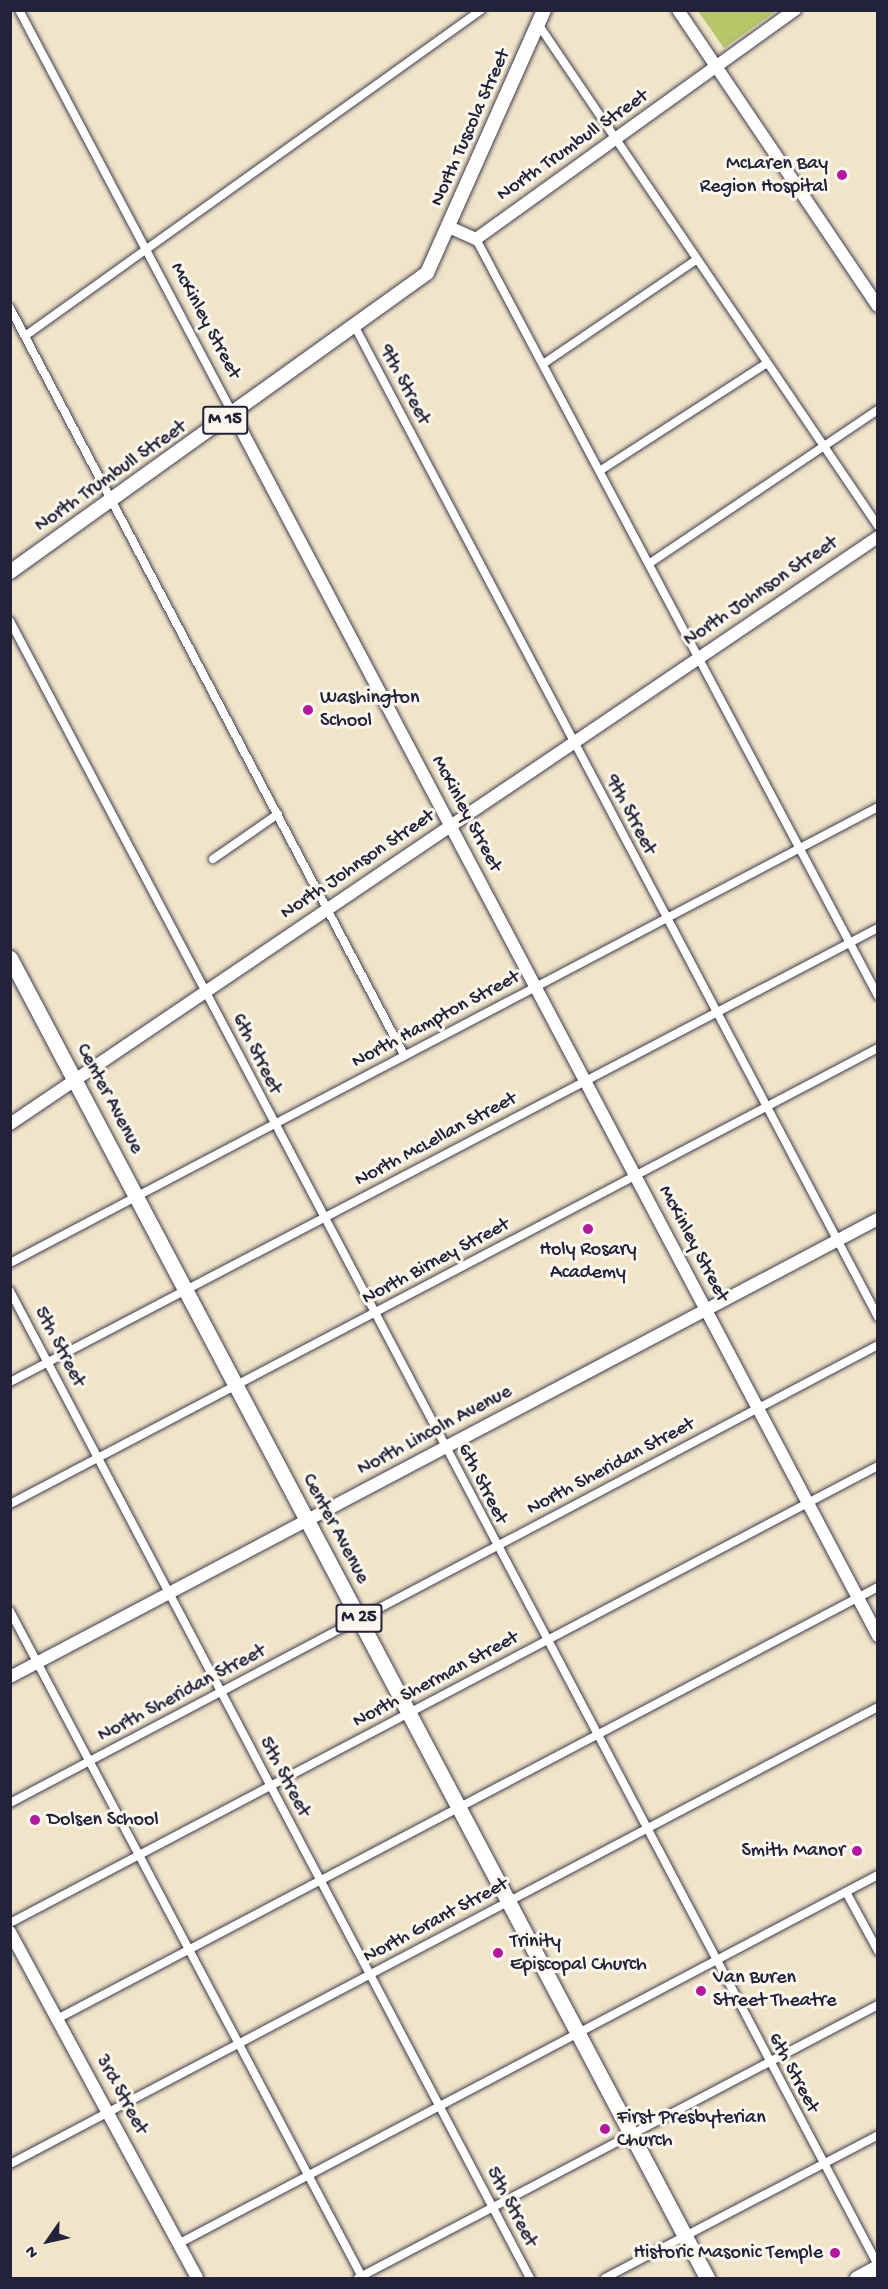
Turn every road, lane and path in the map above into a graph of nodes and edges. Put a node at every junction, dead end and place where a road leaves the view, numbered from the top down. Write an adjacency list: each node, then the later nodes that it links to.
1 (20, 10): 11 (street, McKinley Street)
2 (482, 10): 11 (street)
3 (544, 10): 6 (main road, North Tuscola Street / M 15)
4 (678, 10): 7 (street)
5 (795, 10): 7 (street, North Trumbull Street)
6 (538, 24): 8 (street); 9 (main road, North Tuscola Street / M 15)
7 (716, 67): 8 (street, North Trumbull Street); 14 (street)
8 (616, 140): 10 (street, North Trumbull Street); 12 (street)
9 (449, 226): 10 (street); 13 (main road, North Tuscola Street / M 15)
10 (476, 239): 19 (street)
11 (146, 251): 17 (street); 21 (street, McKinley Street)
12 (696, 260): 18 (street); 19 (street)
13 (436, 263): 16 (main road, North Trumbull Street / M 15)
14 (878, 306)
15 (10, 308): 17 (street)
16 (355, 327): 21 (main road, North Trumbull Street / M 15); 31 (street, 9th Street)
17 (25, 336): 24 (street)
18 (767, 363): 22 (street); 23 (street)
19 (543, 364): 23 (street)
20 (878, 410): 22 (street)
21 (233, 414): 24 (main road, North Trumbull Street / M 15); 34 (street, McKinley Street)
22 (824, 446): 25 (street); 27 (street)
23 (601, 470): 27 (street)
24 (112, 502): 28 (main road, North Trumbull Street / M 15); 33 (street)
25 (878, 526)
26 (878, 537): 30 (street, North Johnson Street)
27 (650, 563): 30 (street)
28 (10, 572)
29 (10, 621): 43 (street, 6th Street)
30 (699, 658): 31 (street, North Johnson Street); 35 (street)
31 (574, 744): 34 (street, North Johnson Street); 38 (street, 9th Street)
32 (878, 807): 35 (street, North Hampton Street)
33 (278, 814): 36 (street); 37 (street)
34 (450, 827): 37 (street, North Johnson Street); 42 (street, McKinley Street)
35 (799, 848): 38 (street, North Hampton Street); 40 (street)
36 (213, 859)
37 (328, 908): 43 (street, North Johnson Street); 47 (street)
38 (666, 918): 42 (street, North Hampton Street); 45 (street, 9th Street)
39 (878, 928): 40 (street, North McLellan Street)
40 (850, 943): 44 (street); 45 (street, North McLellan Street)
41 (10, 958): 48 (highway, Center Avenue / M 25)
42 (535, 987): 47 (street, North Hampton Street); 49 (street, McKinley Street)
43 (206, 991): 48 (street, North Johnson Street); 52 (street, 6th Street)
44 (878, 996)
45 (716, 1013): 49 (street, North McLellan Street); 50 (street, 9th Street)
46 (878, 1048): 50 (street, North Birney Street)
47 (404, 1055): 52 (street, North Hampton Street)
48 (75, 1079): 51 (street, North Johnson Street); 54 (highway, Center Avenue / M 25)
49 (585, 1081): 53 (street, McKinley Street); 55 (street, North McLellan Street)
50 (765, 1107): 53 (street, North Birney Street); 57 (street, 9th Street)
51 (10, 1124)
52 (273, 1125): 54 (street, North Hampton Street); 55 (street, 6th Street)
53 (634, 1176): 61 (street, McKinley Street); 62 (street, North Birney Street)
54 (136, 1196): 58 (street, North Hampton Street); 59 (highway, Center Avenue / M 25)
55 (323, 1219): 59 (street, North McLellan Street); 62 (street, 6th Street)
56 (878, 1219): 57 (street, North Lincoln Avenue)
57 (837, 1241): 61 (street, North Lincoln Avenue); 63 (street, 9th Street)
58 (10, 1263)
59 (186, 1290): 65 (street, North McLellan Street); 67 (highway, Center Avenue / M 25)
60 (10, 1291): 65 (street, 5th Street)
61 (706, 1310): 68 (street, McKinley Street); 69 (street, North Lincoln Avenue)
62 (373, 1314): 67 (street, North Birney Street); 69 (street, 6th Street)
63 (878, 1317)
64 (878, 1345): 68 (street, North Sheridan Street)
65 (48, 1362): 66 (street, North McLellan Street); 70 (street, 5th Street)
66 (10, 1382)
67 (236, 1385): 70 (street, North Birney Street); 74 (highway, Center Avenue / M 25)
68 (757, 1408): 72 (street, McKinley Street); 75 (street, North Sheridan Street)
69 (445, 1448): 74 (street, North Lincoln Avenue); 75 (street, 6th Street)
70 (98, 1458): 73 (street, North Birney Street); 77 (street, 5th Street)
71 (878, 1466): 72 (street, North Sherman Street)
72 (807, 1503): 78 (street, McKinley Street); 82 (street, North Sherman Street)
73 (10, 1504)
74 (306, 1521): 77 (street, North Lincoln Avenue); 80 (highway, Center Avenue / M 25)
75 (496, 1547): 80 (street, North Sheridan Street); 82 (street, 6th Street)
76 (878, 1587): 78 (street)
77 (169, 1594): 83 (street, North Lincoln Avenue); 85 (street, 5th Street)
78 (857, 1598): 81 (street, McKinley Street); 88 (street)
79 (10, 1611): 83 (street)
80 (359, 1618): 85 (street, North Sheridan Street); 87 (highway, Center Avenue / M 25)
81 (878, 1636)
82 (546, 1640): 87 (street, North Sherman Street); 88 (street, 6th Street)
83 (37, 1663): 84 (street, North Lincoln Avenue); 89 (street)
84 (10, 1677)
85 (220, 1692): 89 (street, North Sheridan Street); 90 (street, 5th Street)
86 (878, 1707): 93 (street, North Grant Street)
87 (408, 1713): 90 (street, North Sherman Street); 92 (highway, Center Avenue / M 25)
88 (595, 1736): 92 (street); 93 (street, 6th Street)
89 (90, 1761): 91 (street, North Sheridan Street); 94 (street)
90 (270, 1787): 94 (street, North Sherman Street); 96 (street, 5th Street)
91 (10, 1803)
92 (459, 1808): 96 (street); 98 (highway, Center Avenue / M 25)
93 (645, 1829): 98 (street, North Grant Street); 103 (street, 6th Street)
94 (139, 1855): 99 (street, North Sherman Street); 101 (street)
95 (878, 1875): 97 (street)
96 (320, 1880): 101 (street); 104 (street, 5th Street)
97 (846, 1892): 102 (street); 103 (street)
98 (510, 1902): 104 (street, North Grant Street); 107 (highway, Center Avenue / M 25)
99 (10, 1923)
100 (10, 1932): 106 (street, 3rd Street)
101 (189, 1950): 106 (street); 108 (street)
102 (878, 1951)
103 (715, 1961): 107 (street); 109 (street, 6th Street)
104 (370, 1974): 108 (street, North Grant Street); 110 (street, 5th Street)
105 (878, 2005): 109 (street)
106 (57, 2019): 111 (street, 3rd Street)
107 (578, 2032): 110 (street); 112 (highway, Center Avenue / M 25)
108 (238, 2045): 111 (street, North Grant Street); 116 (street)
109 (768, 2063): 112 (street); 115 (street, 6th Street)
110 (439, 2106): 116 (street); 117 (street, 5th Street)
111 (108, 2113): 114 (street, North Grant Street); 119 (street, 3rd Street)
112 (631, 2133): 117 (street); 118 (highway, Center Avenue / M 25)
113 (878, 2135): 115 (street)
114 (10, 2164)
115 (822, 2165): 118 (street); 120 (street, 6th Street)
116 (308, 2175): 119 (street); 122 (street)
117 (492, 2208): 122 (street); 123 (street, 5th Street)
118 (684, 2235): 124 (street); 125 (highway, Center Avenue / M 25)
119 (178, 2244): 121 (street, 3rd Street)
120 (878, 2266): 126 (highway)
121 (197, 2278)
122 (360, 2278)
123 (530, 2278)
124 (605, 2278)
125 (707, 2278)
126 (857, 2278)

